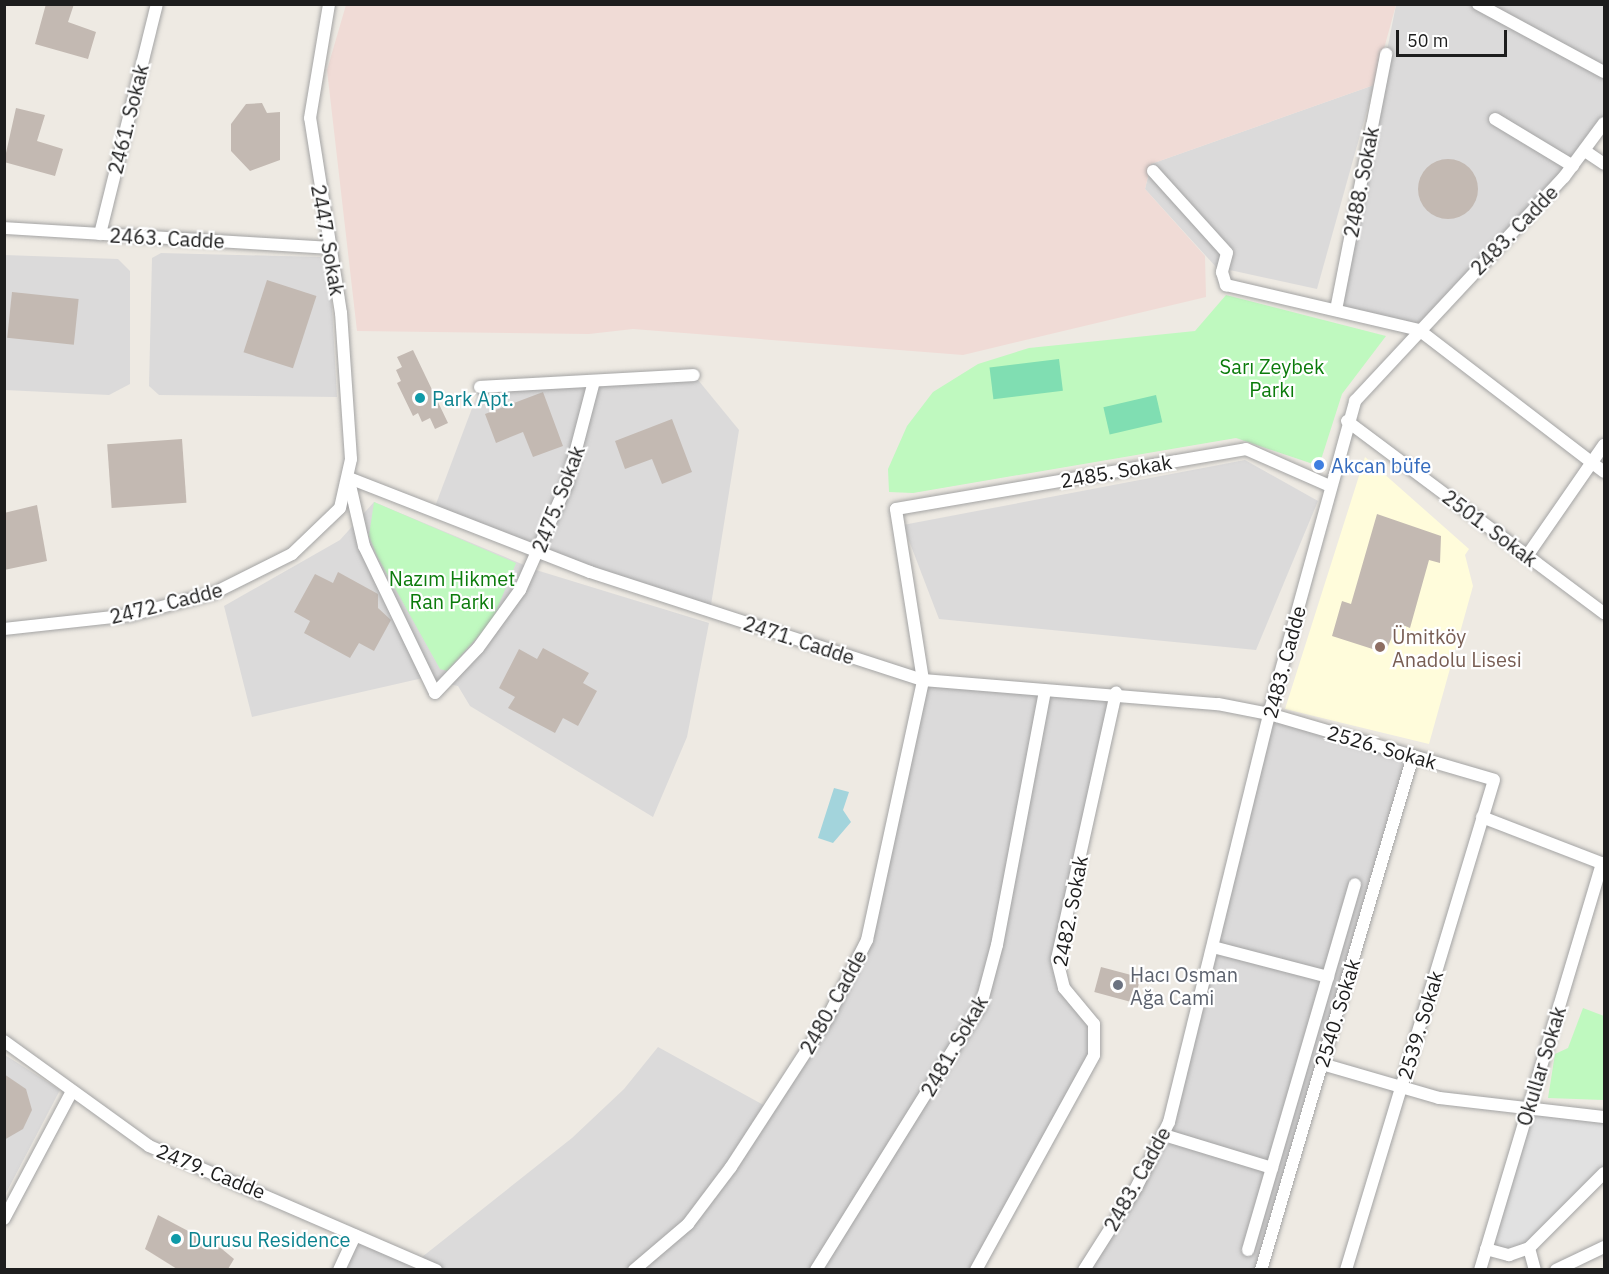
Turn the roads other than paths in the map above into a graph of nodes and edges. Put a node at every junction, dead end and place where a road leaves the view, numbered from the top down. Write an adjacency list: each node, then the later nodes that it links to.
1 (157, 4): 13 (street, 2461. Sokak)
2 (329, 4): 14 (street, 2447. Sokak)
3 (1478, 4): 5 (street)
4 (1386, 54): 15 (street, 2488. Sokak)
5 (1605, 72)
6 (1495, 119): 10 (street)
7 (1605, 123): 8 (street, 2483. Cadde)
8 (1585, 151): 9 (street); 10 (street, 2483. Cadde)
9 (1605, 164)
10 (1573, 166): 16 (street, 2483. Cadde)
11 (1153, 171): 15 (street)
12 (4, 228): 13 (street, 2463. Cadde)
13 (100, 234): 14 (street, 2463. Cadde)
14 (329, 248): 24 (street, 2447. Sokak)
15 (1336, 310): 16 (street)
16 (1419, 330): 20 (street, 2483. Cadde); 22 (street)
17 (694, 375): 18 (street)
18 (594, 381): 19 (street); 26 (street, 2475. Sokak)
19 (480, 387)
20 (1347, 421): 25 (street, 2483. Cadde); 27 (street, 2501. Sokak)
21 (1605, 445): 22 (street)
22 (1592, 463): 23 (street); 27 (street)
23 (1605, 472)
24 (349, 478): 26 (street, 2471. Cadde); 26 (street, 2475. Sokak); 29 (street, 2472. Cadde)
25 (1330, 486): 30 (street, 2485. Sokak); 33 (street, 2483. Cadde)
26 (538, 553): 30 (street, 2471. Cadde)
27 (1527, 556): 28 (street, 2501. Sokak)
28 (1605, 613)
29 (4, 629)
30 (923, 680): 31 (street, 2471. Cadde); 60 (street, 2480. Cadde)
31 (1045, 690): 32 (street, 2471. Cadde); 61 (street, 2481. Sokak)
32 (1116, 692): 33 (street, 2471. Cadde); 62 (street, 2482. Sokak)
33 (1269, 714): 34 (street, 2526. Sokak); 39 (street, 2483. Cadde)
34 (1413, 756): 35 (street, 2526. Sokak); 42 (street, 2540. Sokak)
35 (1494, 780): 36 (street, 2539. Sokak)
36 (1482, 817): 37 (street); 43 (street, 2539. Sokak)
37 (1604, 863): 45 (street, Okullar Sokak)
38 (1355, 884): 40 (street)
39 (1213, 947): 40 (street); 49 (street, 2483. Cadde)
40 (1328, 977): 47 (street)
41 (4, 1041): 44 (street, 2479. Cadde)
42 (1322, 1065): 43 (street); 48 (street, 2540. Sokak)
43 (1400, 1088): 45 (street); 65 (street, 2539. Sokak)
44 (72, 1091): 52 (street); 53 (street, 2479. Cadde)
45 (1529, 1108): 46 (street); 56 (street, Okullar Sokak)
46 (1605, 1117)
47 (1286, 1120): 48 (street); 50 (street)
48 (1304, 1126): 64 (street, 2540. Sokak)
49 (1164, 1135): 50 (street); 63 (street, 2483. Cadde)
50 (1272, 1168): 57 (street)
51 (1605, 1173): 55 (street)
52 (4, 1219)
53 (355, 1235): 58 (street); 59 (street, 2479. Cadde)
54 (1605, 1247): 68 (street)
55 (1529, 1248): 56 (street); 67 (street)
56 (1486, 1249): 66 (street, Okullar Sokak)
57 (1248, 1250)
58 (339, 1269)
59 (436, 1269)
60 (634, 1269)
61 (816, 1269)
62 (976, 1269)
63 (1084, 1269)
64 (1261, 1269)
65 (1346, 1269)
66 (1480, 1269)
67 (1535, 1269)
68 (1556, 1269)

